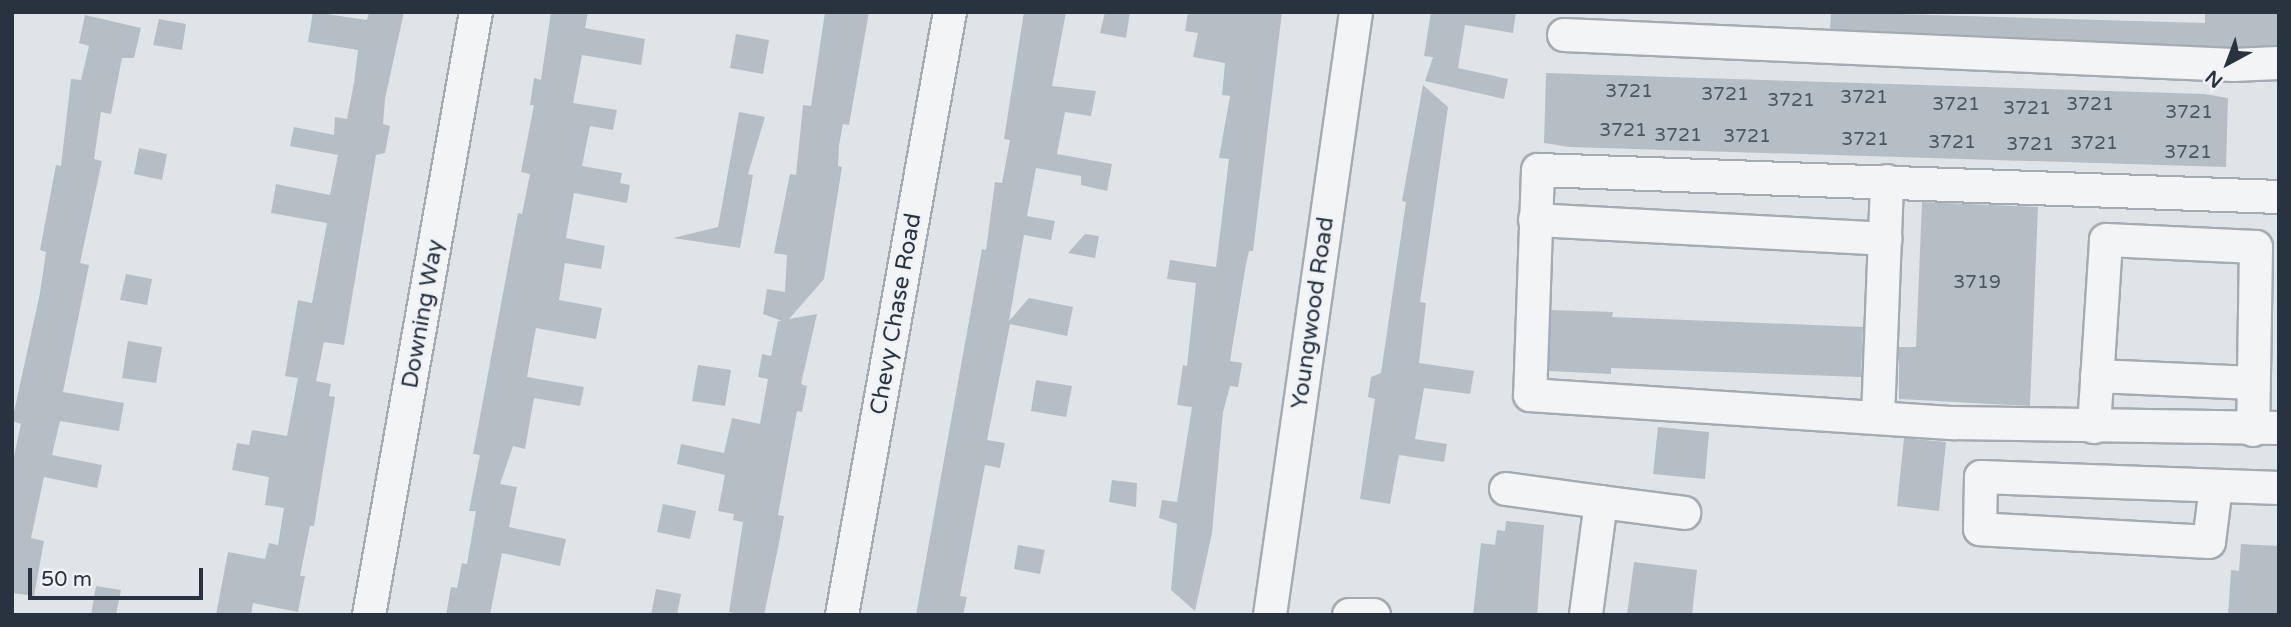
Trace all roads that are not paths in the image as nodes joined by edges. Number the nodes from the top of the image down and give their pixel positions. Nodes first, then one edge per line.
1 (477, 12) edge
2 (950, 12) edge
3 (1356, 12) edge
4 (1564, 36) dead end
5 (2279, 63) edge
6 (1887, 181) junction
7 (2107, 189) junction
8 (2270, 197) edge
9 (1535, 220) junction
10 (1885, 239) junction
11 (2106, 240) junction
12 (2256, 247) junction
13 (2097, 376) junction
14 (2253, 383) junction
15 (1878, 418) junction
16 (2094, 427) junction
17 (2266, 429) edge
18 (2216, 486) junction
19 (2279, 488) edge
20 (1506, 489) dead end
21 (1601, 502) junction
22 (1684, 513) dead end
23 (369, 615) edge
24 (842, 615) edge
25 (1270, 615) edge
26 (1349, 615) edge
27 (1374, 615) edge
28 (1586, 615) edge

1 - 23 street, Downing Way
2 - 24 street, Chevy Chase Road
3 - 25 street, Youngwood Road
4 - 5 street
6 - 7 street
6 - 9 street
6 - 10 street
7 - 8 street
7 - 11 street
8 - 12 street
9 - 10 street
9 - 15 street
10 - 15 street
11 - 12 street
11 - 13 street
12 - 14 street
13 - 14 street
13 - 16 street
14 - 17 street
15 - 16 street
16 - 17 street
18 - 18 street
18 - 19 street
20 - 21 street
21 - 22 street
21 - 28 street
26 - 27 street

